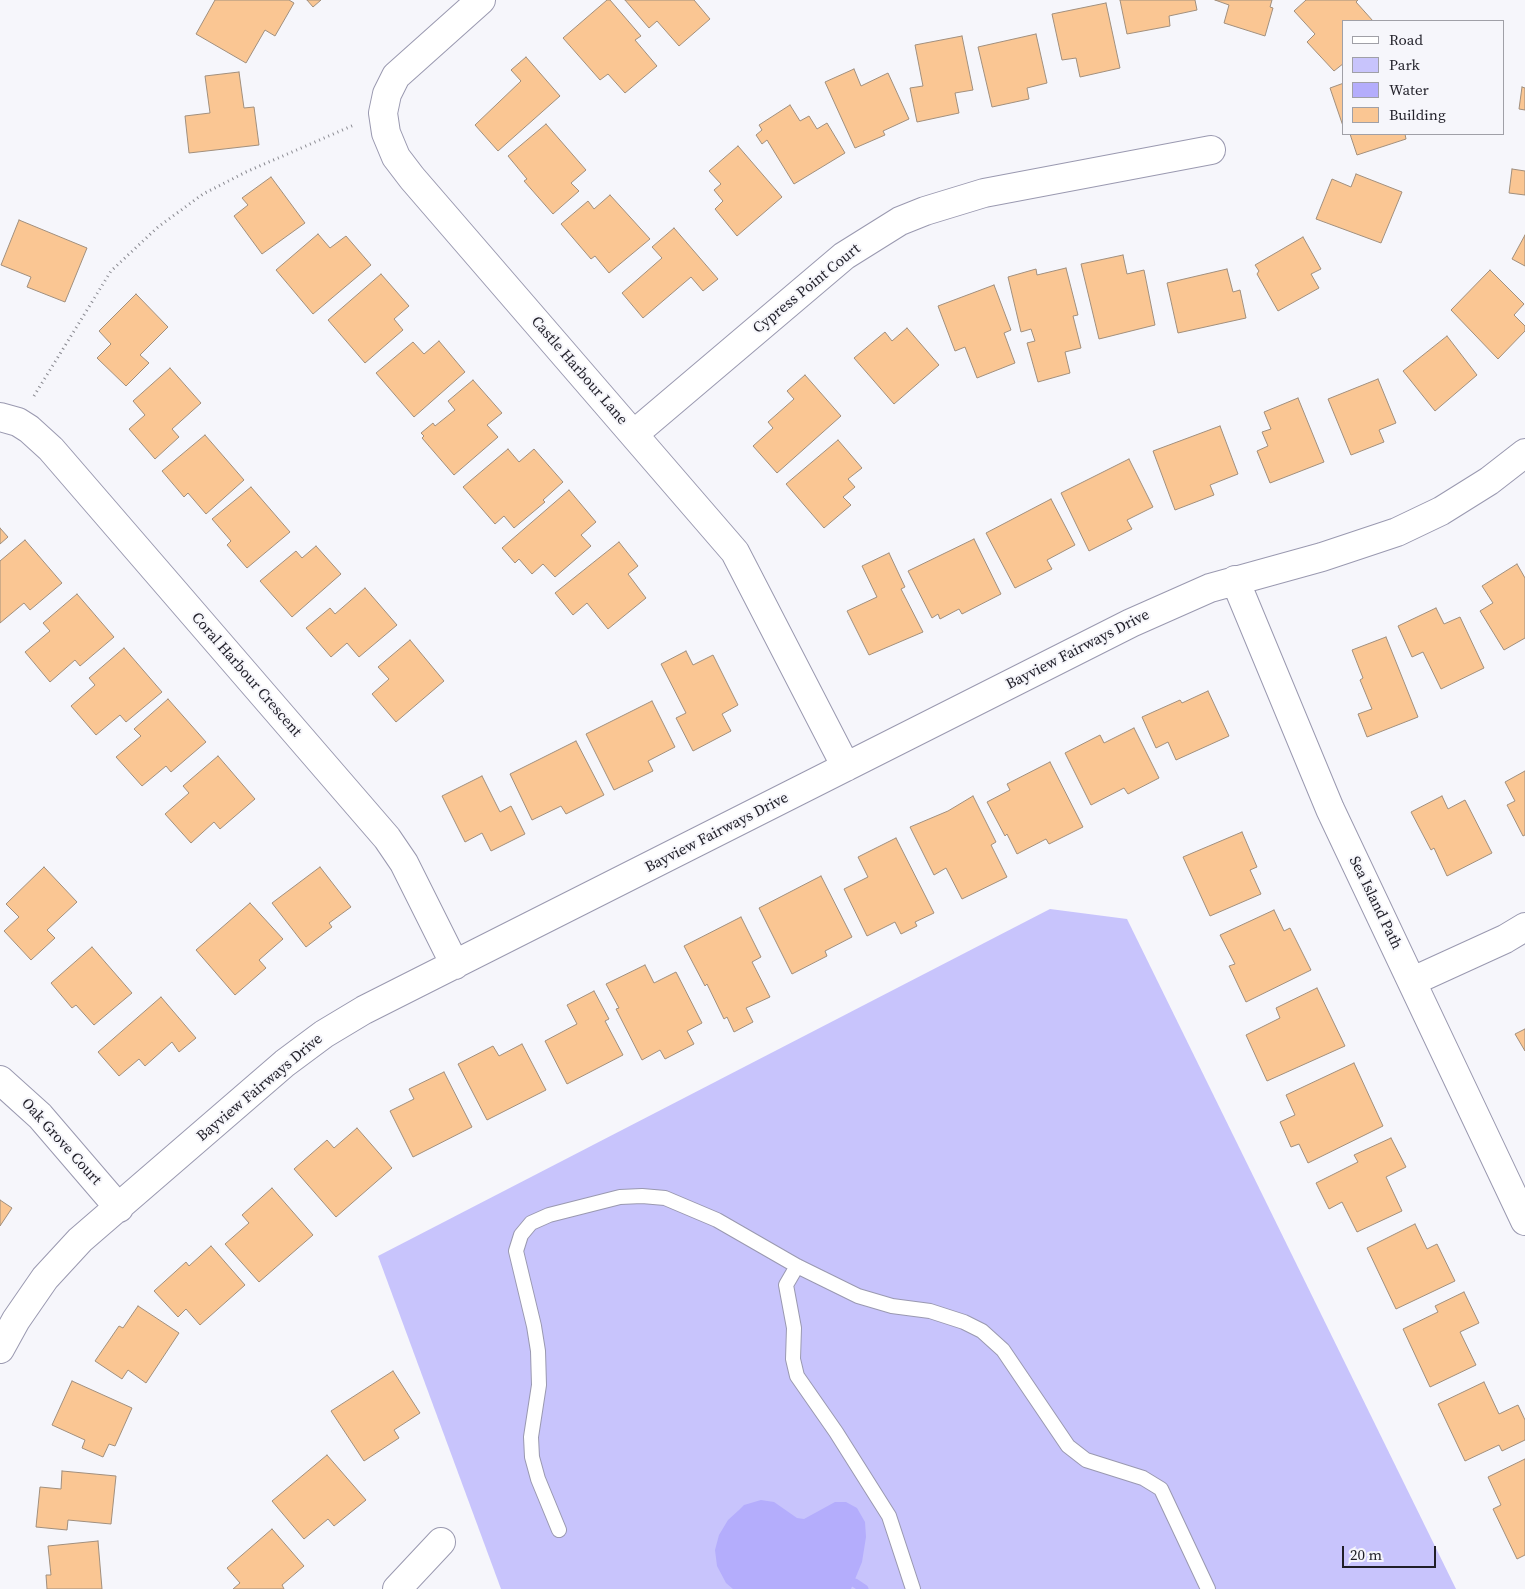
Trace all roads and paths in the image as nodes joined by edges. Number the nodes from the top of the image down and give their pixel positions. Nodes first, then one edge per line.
1 (481, 0) edge
2 (382, 113) junction
3 (1211, 150) dead end
4 (9, 420) edge
5 (634, 434) junction
6 (1525, 453) edge
7 (1235, 580) junction
8 (846, 768) junction
9 (1525, 927) edge
10 (455, 965) junction
11 (1413, 981) junction
12 (0, 1080) edge
13 (118, 1208) junction
14 (1525, 1221) edge
15 (797, 1266) junction
16 (0, 1350) edge
17 (559, 1530) dead end
18 (441, 1542) dead end
19 (397, 1589) edge
20 (913, 1589) edge
21 (1208, 1589) edge

1 - 2 street, Castle Harbour Lane
2 - 4 path
2 - 5 street, Castle Harbour Lane
3 - 5 street, Cypress Point Court
4 - 10 street, Coral Harbour Crescent
5 - 8 street, Castle Harbour Lane
6 - 7 street, Bayview Fairways Drive
7 - 8 street, Bayview Fairways Drive
7 - 11 street, Sea Island Path
8 - 10 street, Bayview Fairways Drive
9 - 11 street
10 - 13 street, Bayview Fairways Drive
11 - 14 street, Sea Island Path
12 - 13 street, Oak Grove Court
13 - 16 street, Bayview Fairways Drive
15 - 17 lane
15 - 20 lane
15 - 21 lane
18 - 19 street

